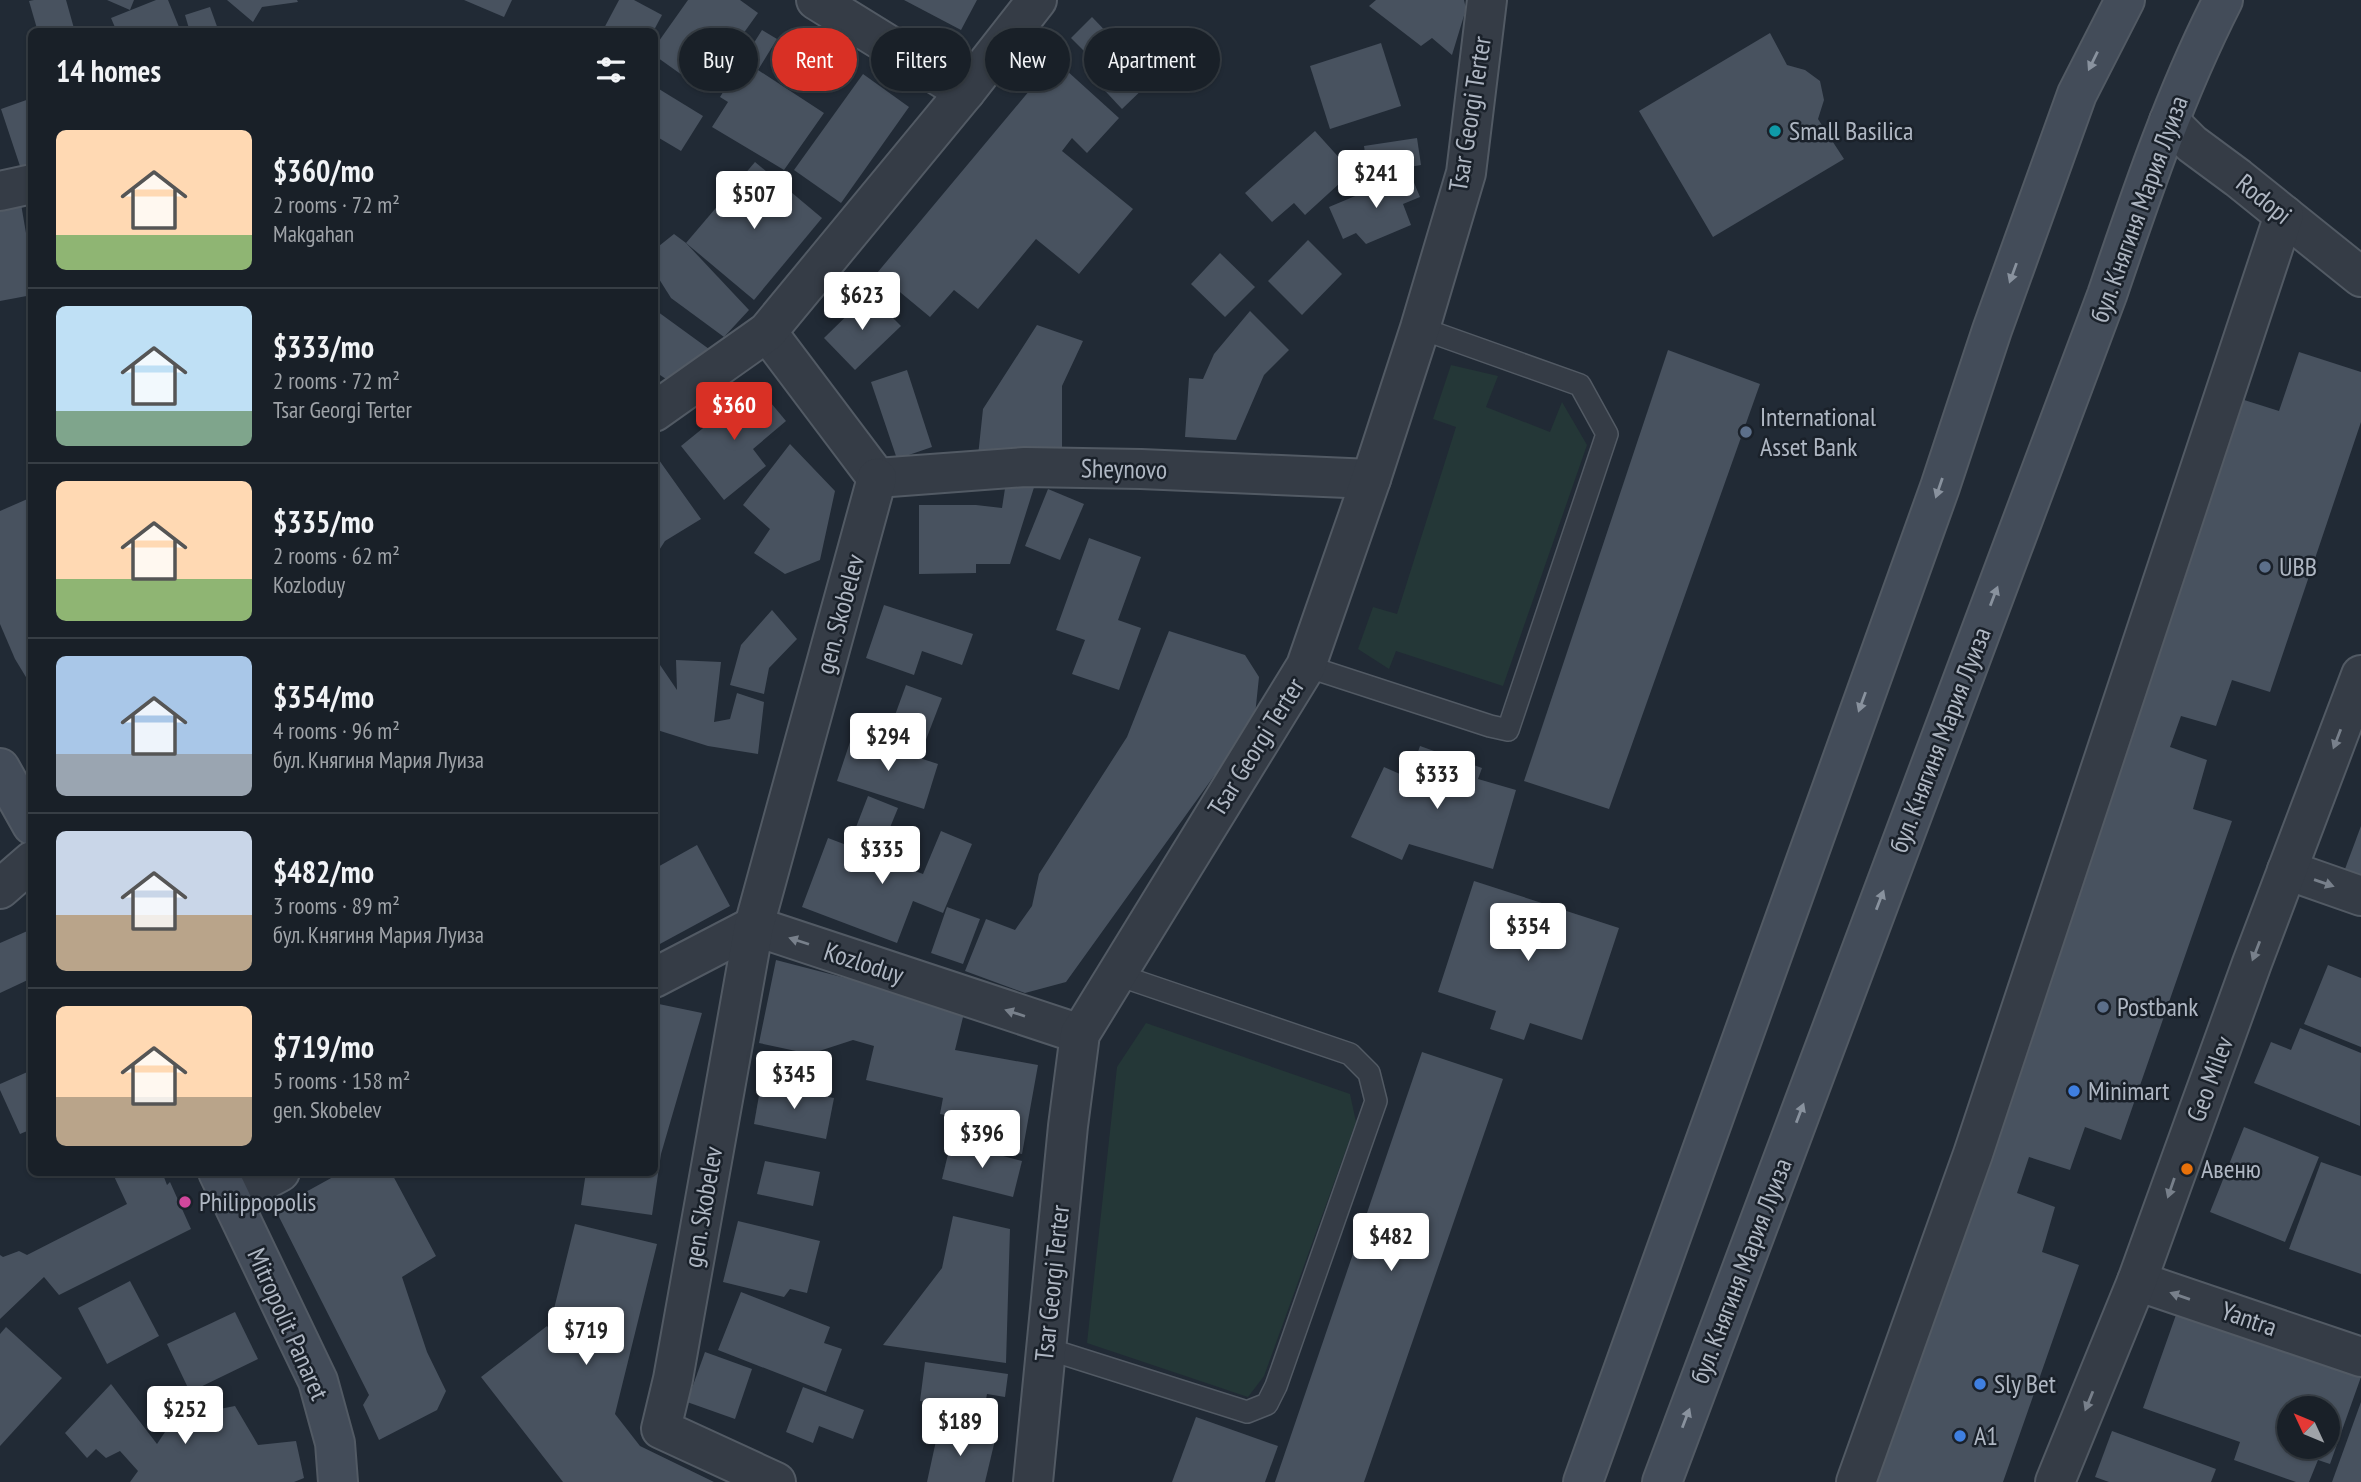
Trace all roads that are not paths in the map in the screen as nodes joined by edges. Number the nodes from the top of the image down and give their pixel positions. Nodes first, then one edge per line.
1 (816, 0) edge
2 (1037, 0) edge
3 (1487, 0) edge
4 (2125, 0) edge
5 (2223, 0) edge
6 (965, 92) junction
7 (2169, 121) junction
8 (28, 185) edge
9 (0, 191) edge
10 (2284, 215) junction
11 (2361, 277) edge
12 (1420, 328) junction
13 (767, 332) junction
14 (658, 409) edge
15 (877, 478) junction
16 (1371, 479) junction
17 (1306, 666) junction
18 (2361, 675) edge
19 (0, 768) edge
20 (28, 818) edge
21 (28, 864) edge
22 (2287, 870) junction
23 (0, 889) edge
24 (2361, 896) edge
25 (754, 926) junction
26 (1118, 975) junction
27 (658, 976) edge
28 (1080, 1034) junction
29 (263, 1176) edge
30 (225, 1185) edge
31 (2137, 1281) junction
32 (1045, 1348) junction
33 (2361, 1357) edge
34 (338, 1482) edge
35 (776, 1482) edge
36 (1033, 1482) edge
37 (1583, 1482) edge
38 (1662, 1482) edge
39 (1856, 1482) edge
40 (2055, 1482) edge

1 - 6 street
2 - 6 street
3 - 12 street, Tsar Georgi Terter
4 -> 37 main road
5 - 7 main road, бул. Княгиня Мария Луиза
6 - 13 street
7 - 10 street, Rodopi
38 -> 7 main road, бул. Княгиня Мария Луиза
8 - 9 street
10 - 11 street, Rodopi
10 - 39 street
12 - 16 street, Tsar Georgi Terter
12 - 17 lane
13 - 14 street
13 - 15 street
15 - 16 street, Sheynovo
15 - 25 street, gen. Skobelev
16 - 17 street, Tsar Georgi Terter
17 - 26 street, Tsar Georgi Terter
18 -> 22 street, Geo Milev
19 - 20 main road
21 - 23 street
22 -> 24 street
22 -> 31 street, Geo Milev
25 - 27 street
28 -> 25 street, Kozloduy
25 - 35 street, gen. Skobelev
26 - 28 street, Tsar Georgi Terter
26 - 32 lane
28 - 32 street, Tsar Georgi Terter
29 - 30 street
30 - 34 main road, Mitropolit Panaret
33 -> 31 street, Yantra
31 -> 40 street, Geo Milev
32 - 36 street, Tsar Georgi Terter

